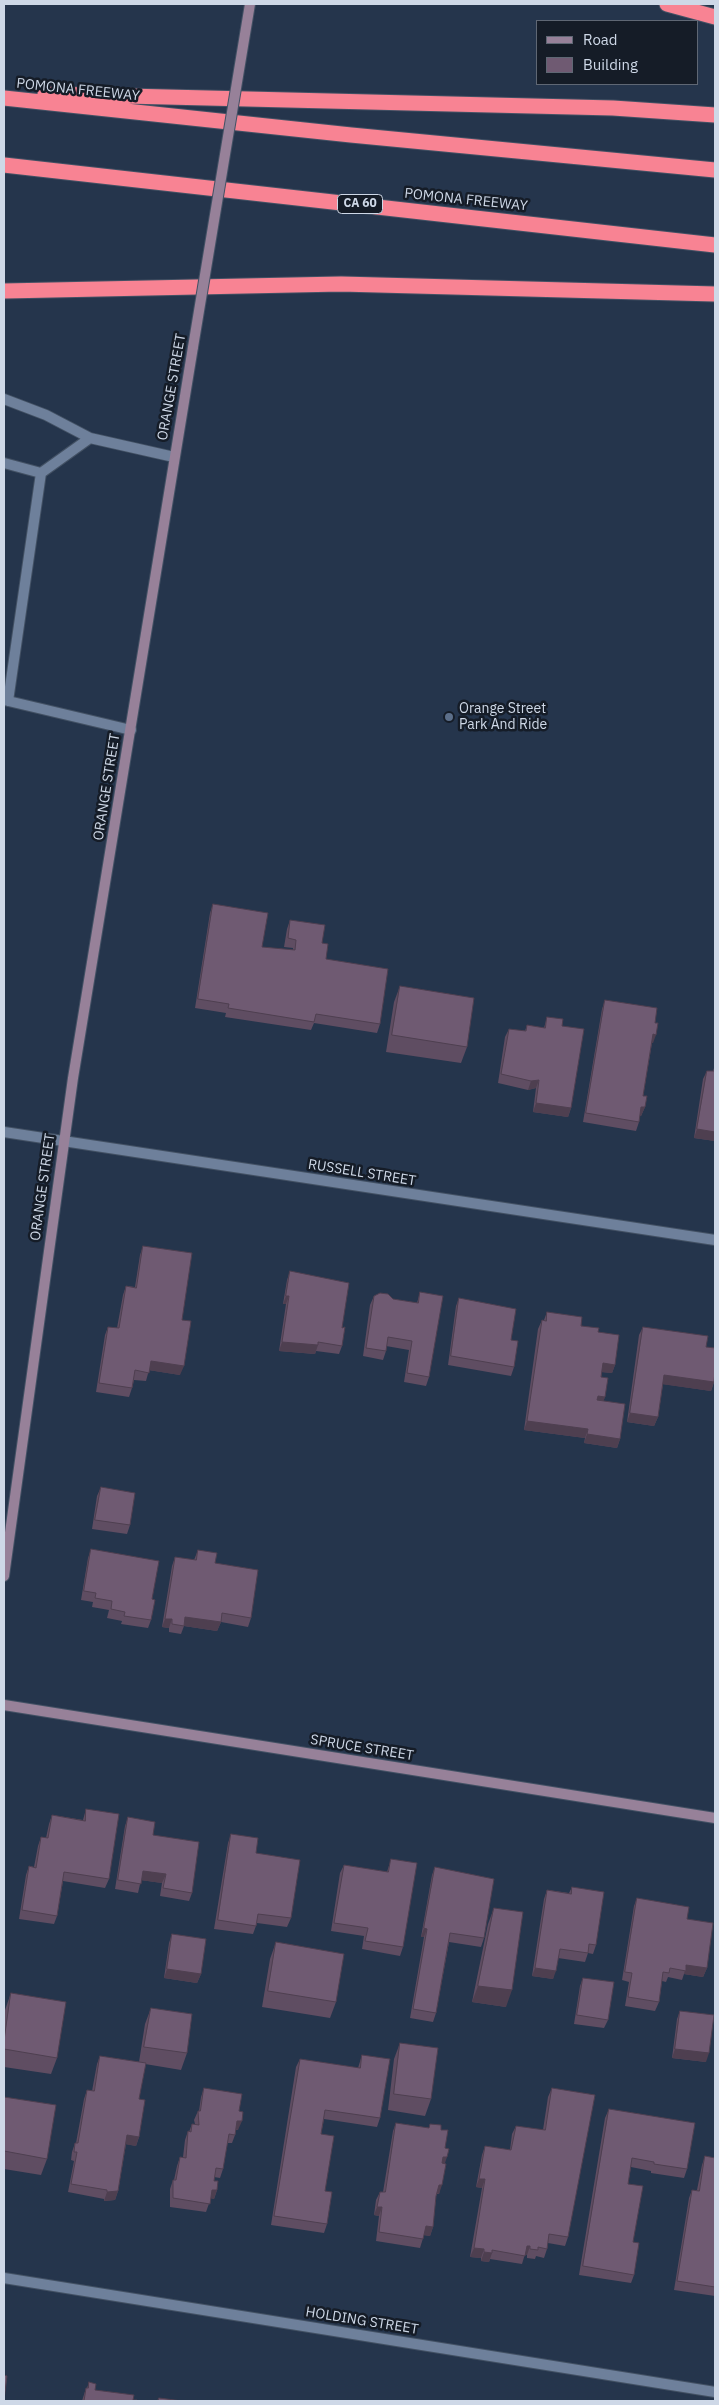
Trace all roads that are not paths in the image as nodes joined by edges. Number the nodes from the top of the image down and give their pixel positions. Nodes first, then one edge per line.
1 (250, 4) edge
2 (667, 4) edge
3 (715, 17) edge
4 (4, 93) edge
5 (4, 98) edge
6 (715, 114) edge
7 (4, 165) edge
8 (715, 170) edge
9 (715, 245) edge
10 (4, 291) edge
11 (715, 294) edge
12 (4, 399) edge
13 (90, 438) junction
14 (174, 457) junction
15 (4, 463) edge
16 (41, 473) junction
17 (6, 701) edge
18 (131, 730) junction
19 (4, 1132) edge
20 (64, 1142) junction
21 (715, 1240) edge
22 (4, 1576) edge
23 (4, 1705) edge
24 (715, 1818) edge
25 (4, 2278) edge
26 (715, 2392) edge

1 - 14 street, ORANGE STREET, bridge
2 - 3 highway
4 - 6 highway
5 - 8 highway, POMONA FREEWAY
7 - 9 highway, POMONA FREEWAY / CA 60
10 - 11 highway
12 - 13 street
13 - 14 street
13 - 16 street
14 - 18 street, ORANGE STREET
15 - 16 street
16 - 17 street
17 - 18 street
18 - 20 street, ORANGE STREET
19 - 20 street, RUSSELL STREET
20 - 21 street, RUSSELL STREET
20 - 22 street, ORANGE STREET
23 - 24 street, SPRUCE STREET
25 - 26 street, HOLDING STREET

